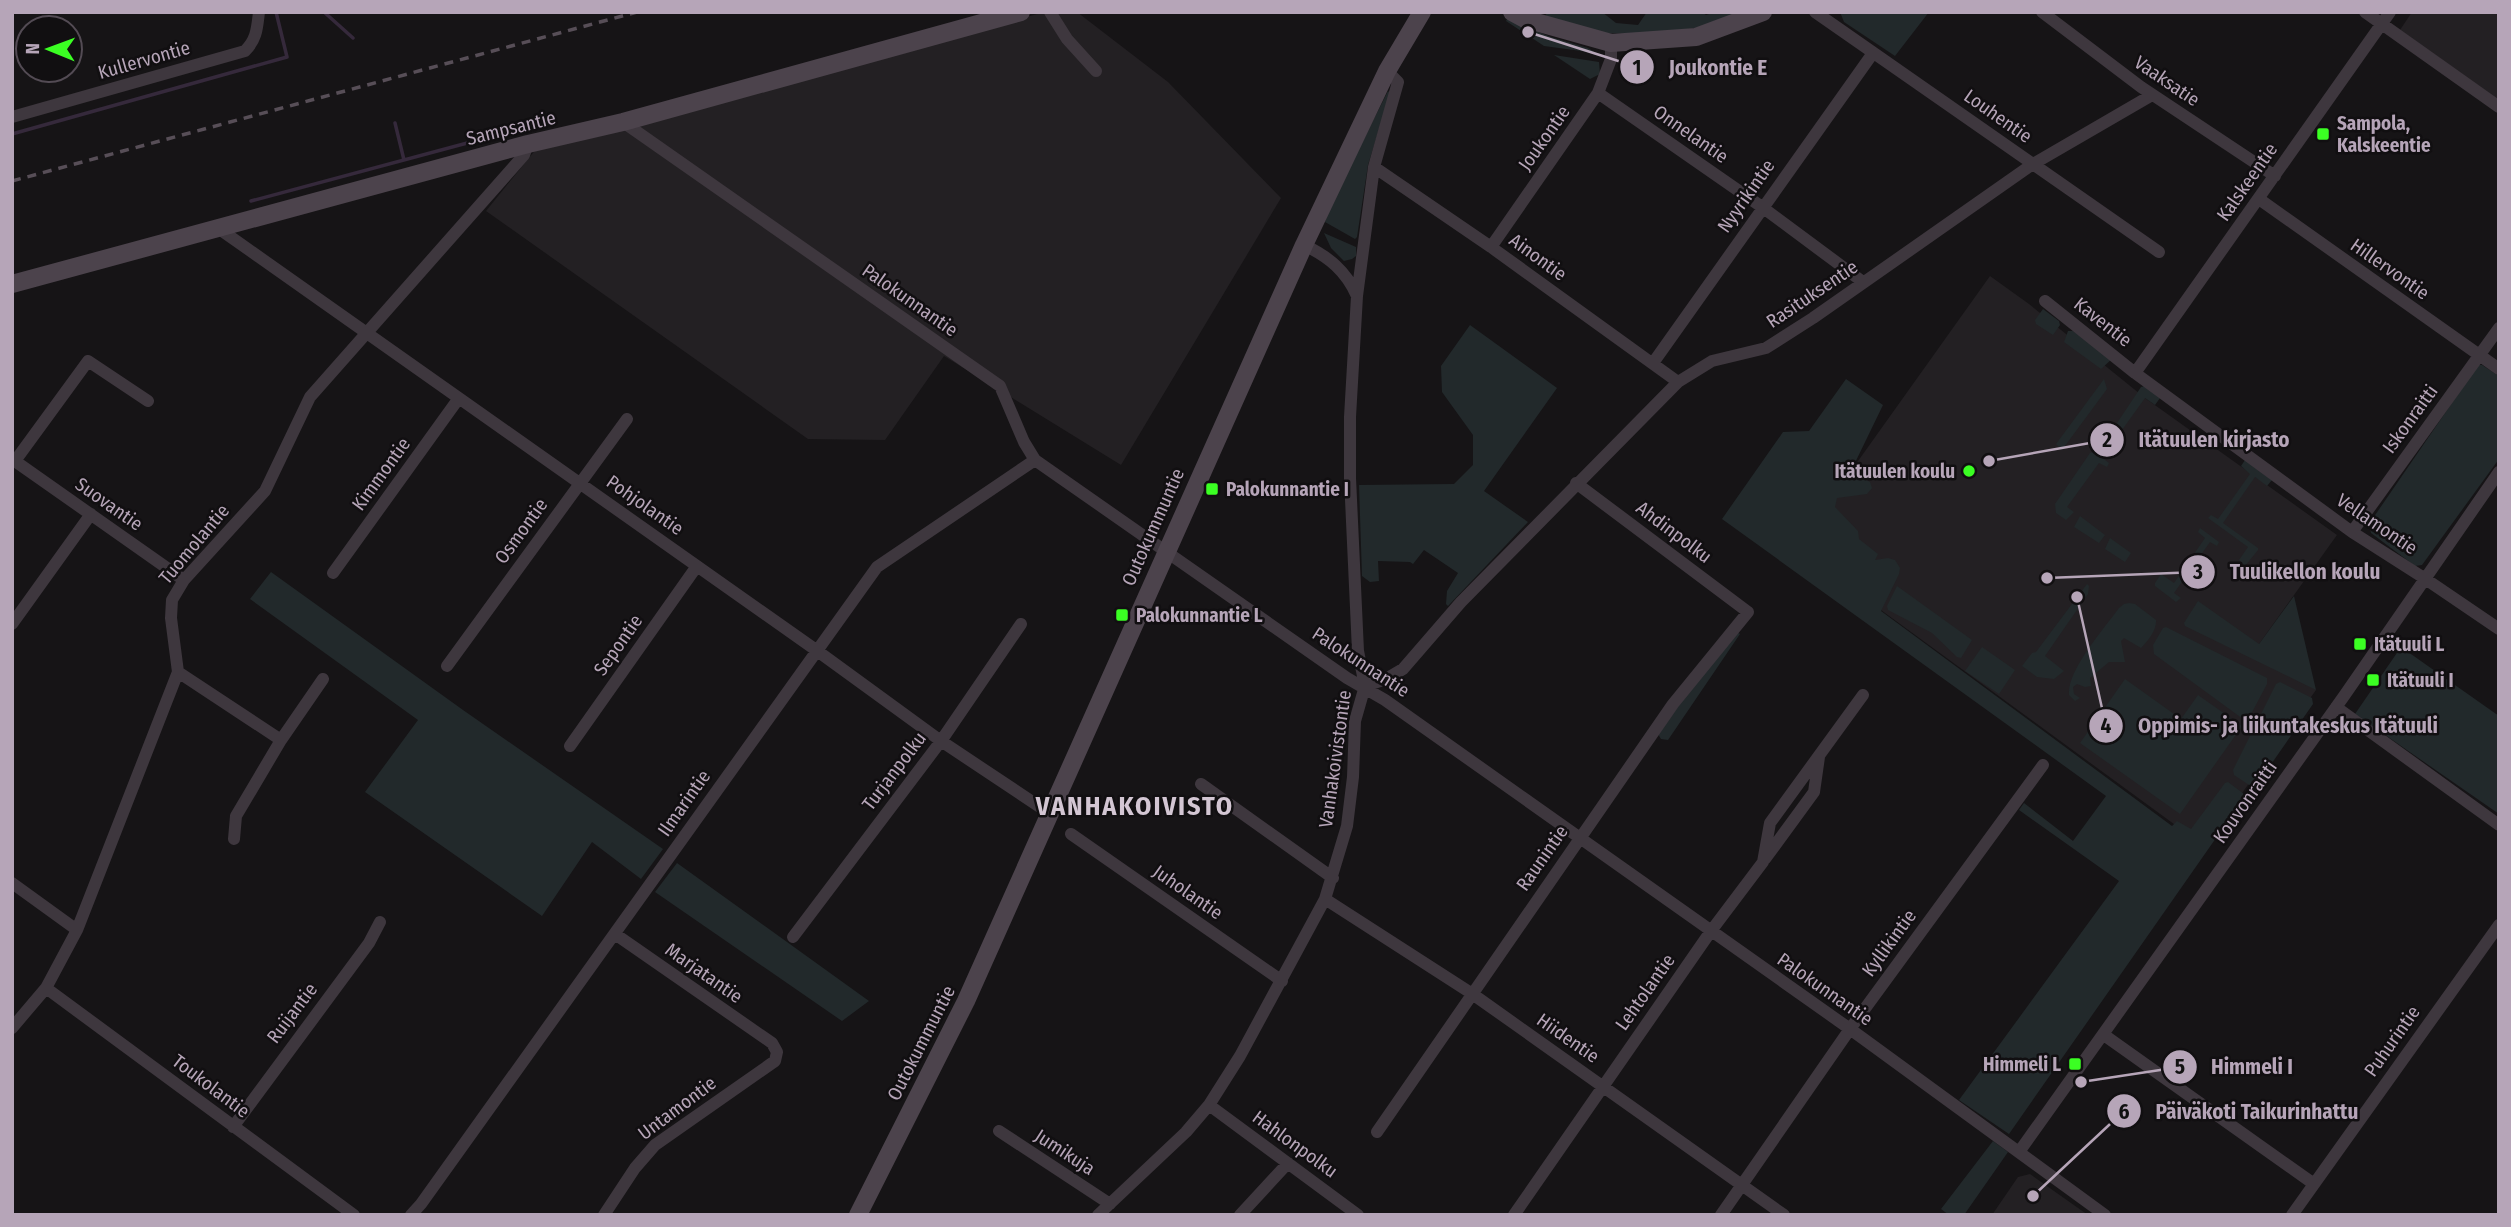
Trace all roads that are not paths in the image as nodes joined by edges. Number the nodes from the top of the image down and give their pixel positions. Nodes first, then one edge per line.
1 (260, 12) edge
2 (1021, 12) edge
3 (1050, 12) edge
4 (1422, 12) edge
5 (1512, 12) edge
6 (1763, 12) edge
7 (1815, 12) edge
8 (2042, 12) edge
9 (2365, 12) edge
10 (2390, 12) edge
11 (2382, 24) junction
12 (1611, 43) junction
13 (1873, 53) junction
14 (1096, 71) dead end
15 (1387, 71) junction
16 (1598, 93) junction
17 (2152, 95) junction
18 (2499, 107) edge
19 (12, 117) edge
20 (623, 122) junction
21 (528, 144) junction
22 (2033, 164) junction
23 (1374, 167) junction
24 (2275, 176) junction
25 (2259, 199) junction
26 (1762, 207) junction
27 (218, 228) junction
28 (1304, 245) junction
29 (1492, 247) junction
30 (2159, 253) dead end
31 (1863, 282) junction
32 (12, 284) edge
33 (1357, 296) junction
34 (2046, 301) dead end
35 (2499, 328) edge
36 (369, 334) junction
37 (2479, 355) junction
38 (1653, 363) junction
39 (2499, 369) edge
40 (2136, 373) junction
41 (1678, 382) junction
42 (460, 398) junction
43 (148, 401) dead end
44 (627, 419) dead end
45 (14, 460) edge
46 (1035, 460) junction
47 (2499, 472) edge
48 (579, 482) junction
49 (1576, 482) junction
50 (91, 514) junction
51 (2352, 533) junction
52 (1165, 552) junction
53 (697, 566) junction
54 (333, 573) dead end
55 (2424, 578) junction
56 (184, 580) junction
57 (1748, 612) joint
58 (12, 624) edge
59 (1021, 624) dead end
60 (2499, 629) edge
61 (816, 650) junction
62 (447, 666) dead end
63 (178, 672) junction
64 (323, 679) dead end
65 (1365, 686) junction
66 (1863, 695) dead end
67 (2336, 706) junction
68 (281, 740) junction
69 (941, 741) junction
70 (570, 746) dead end
71 (2043, 765) dead end
72 (1201, 784) dead end
73 (1049, 813) junction
74 (2499, 824) edge
75 (1071, 834) dead end
76 (1579, 838) junction
77 (234, 839) dead end
78 (1333, 878) junction
79 (12, 883) edge
80 (1325, 899) junction
81 (380, 922) dead end
82 (2499, 925) edge
83 (78, 930) junction
84 (1711, 931) junction
85 (615, 934) junction
86 (793, 937) dead end
87 (1282, 981) junction
88 (46, 988) junction
89 (1471, 993) junction
90 (12, 1028) edge
91 (1850, 1029) junction
92 (2104, 1035) junction
93 (772, 1043) joint
94 (1602, 1086) junction
95 (1209, 1105) junction
96 (233, 1127) junction
97 (999, 1131) dead end
98 (1377, 1132) dead end
99 (2019, 1152) junction
100 (1288, 1163) junction
101 (1742, 1184) junction
102 (2314, 1184) junction
103 (1110, 1204) junction
104 (354, 1215) edge
105 (411, 1215) edge
106 (604, 1215) edge
107 (858, 1215) edge
108 (1098, 1215) edge
109 (1240, 1215) edge
110 (1358, 1215) edge
111 (1514, 1215) edge
112 (1721, 1215) edge
113 (1784, 1215) edge
114 (2105, 1215) edge
115 (2292, 1215) edge

1 - 19 street, Kullervontie
2 - 20 main road, Sampsantie
3 - 14 street
4 - 15 main road, Outokummuntie
5 - 12 main road
6 - 12 main road
7 - 13 street, Louhentie
8 - 17 street, Vaaksatie
9 - 11 street
10 - 11 street, Kalskeentie
11 - 18 street
11 - 24 street, Kalskeentie
12 - 16 street, Joukontie
13 - 22 street, Louhentie
13 - 26 street, Nyyrikintie
15 - 23 street, Vanhakoivistontie
15 - 28 main road, Outokummuntie
16 - 26 street, Onnelantie
16 - 29 street, Joukontie
17 - 22 street, Rasituksentie
17 - 24 street, Vaaksatie
20 - 21 main road, Sampsantie
20 - 46 street, Palokunnantie
21 - 27 main road, Sampsantie
21 - 36 street, Tuomolantie
22 - 30 street, Louhentie
22 - 31 street, Rasituksentie
23 - 29 street, Ainontie
23 - 33 street, Vanhakoivistontie
24 - 25 street, Kalskeentie
25 - 37 street, Hillervontie
25 - 40 street, Kalskeentie
26 - 31 street, Onnelantie
26 - 38 street, Nyyrikintie
27 - 32 main road, Sampsantie
27 - 36 street, Pohjolantie
28 - 33 street
28 - 52 main road, Outokummuntie
29 - 38 street, Ainontie
31 - 41 street, Rasituksentie
33 - 65 street, Vanhakoivistontie
34 - 40 street, Kaventie
35 - 37 street, Iskonraitti
36 - 42 street, Pohjolantie
36 - 56 street, Tuomolantie
37 - 39 street, Hillervontie
37 - 51 street, Iskonraitti
38 - 41 street, Ainontie
40 - 51 street, Vellamontie
41 - 49 street, Rasituksentie
42 - 48 street, Pohjolantie
42 - 54 street, Kimmontie
43 - 45 street
44 - 48 street, Osmontie
45 - 50 street, Suovantie
46 - 52 street, Palokunnantie
46 - 61 street, Ilmarintie
47 - 55 street, Kouvonraitti
48 - 53 street, Pohjolantie
48 - 62 street, Osmontie
49 - 57 street, Ahdinpolku
49 - 65 street, Rasituksentie
50 - 56 street, Suovantie
50 - 58 street
51 - 55 street, Vellamontie
52 - 65 street, Palokunnantie
52 - 73 main road, Outokummuntie
53 - 61 street, Pohjolantie
53 - 70 street, Sepontie
55 - 60 street, Vellamontie
55 - 67 street, Kouvonraitti
56 - 63 street, Tuomolantie
57 - 76 street, Raunintie
59 - 69 street, Turjanpolku
61 - 69 street, Pohjolantie
61 - 85 street, Ilmarintie
63 - 68 street
63 - 83 street, Tuomolantie
64 - 68 street
65 - 76 street, Palokunnantie
65 - 78 street, Vanhakoivistontie
66 - 84 street, Lehtolantie
67 - 74 street
67 - 92 street, Kouvonraitti
68 - 77 street
69 - 73 street, Pohjolantie
69 - 86 street, Turjanpolku
71 - 91 street, Kyllikintie
72 - 78 street
73 - 107 main road, Outokummuntie
75 - 87 street, Juholantie
76 - 84 street, Palokunnantie
76 - 89 street, Raunintie
78 - 80 street, Vanhakoivistontie
79 - 83 street
80 - 87 street, Vanhakoivistontie
80 - 89 street, Hiidentie
81 - 96 street, Ruijantie
82 - 102 street, Puhurintie
83 - 88 street, Tuomolantie
84 - 91 street, Palokunnantie
84 - 94 street, Lehtolantie
85 - 93 street, Marjatantie
85 - 105 street, Ilmarintie
87 - 95 street, Vanhakoivistontie
88 - 90 street, Tuomolantie
88 - 96 street, Toukolantie
89 - 94 street, Hiidentie
89 - 98 street, Raunintie
91 - 99 street, Palokunnantie
91 - 101 street, Kyllikintie
92 - 99 street, Kouvonraitti
92 - 102 street
93 - 106 street, Untamontie
94 - 101 street, Hiidentie
94 - 111 street, Lehtolantie
95 - 100 street, Hahlonpolku
95 - 103 street, Vanhakoivistontie
96 - 104 street, Toukolantie
97 - 103 street, Jumikuja
99 - 114 street, Palokunnantie
100 - 109 street
100 - 110 street, Hahlonpolku
101 - 112 street, Kyllikintie
101 - 113 street, Hiidentie
102 - 115 street, Puhurintie
103 - 108 street, Vanhakoivistontie

